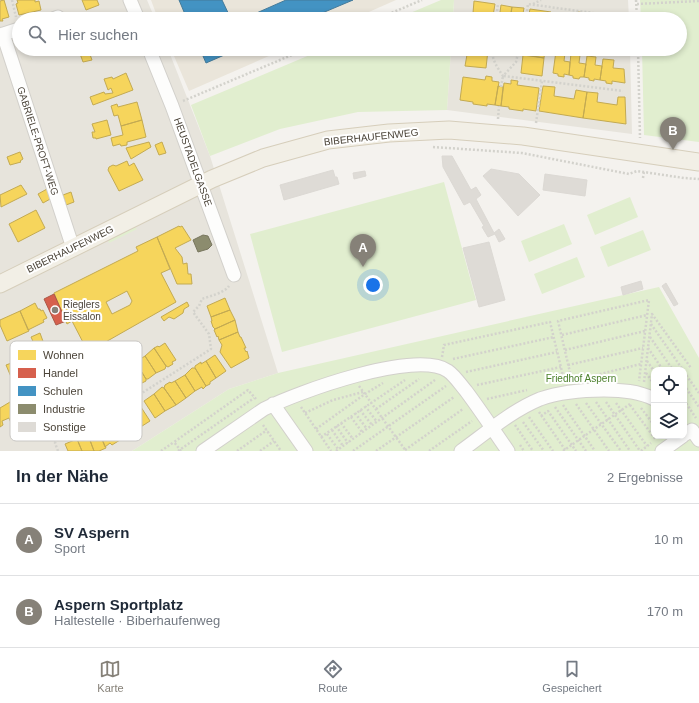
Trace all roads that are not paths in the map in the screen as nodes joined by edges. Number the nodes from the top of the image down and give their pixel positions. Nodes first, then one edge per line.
1 (130, 0) edge
2 (135, 12) edge
3 (12, 31) edge
4 (2, 34) edge
5 (152, 56) edge
6 (699, 162) edge
7 (201, 184) junction
8 (73, 248) junction
9 (234, 275) road end
10 (0, 284) edge
11 (643, 397) edge
12 (264, 409) junction
13 (492, 429) junction
14 (690, 431) edge
15 (659, 446) edge
16 (203, 451) edge
17 (306, 451) edge
18 (461, 451) edge
19 (508, 451) edge

1 - 2 street
3 - 4 street, GABRIELE-PROFT-WEG
4 - 8 street, GABRIELE-PROFT-WEG
5 - 7 street, HEUSTADELGASSE
6 - 7 main road, BIBERHAUFENWEG
7 - 8 main road, BIBERHAUFENWEG
7 - 9 street, HEUSTADELGASSE
8 - 10 main road, BIBERHAUFENWEG
11 - 13 street
12 - 13 street
12 - 16 street
12 - 17 street
13 - 18 street
13 - 19 street
14 - 15 street

